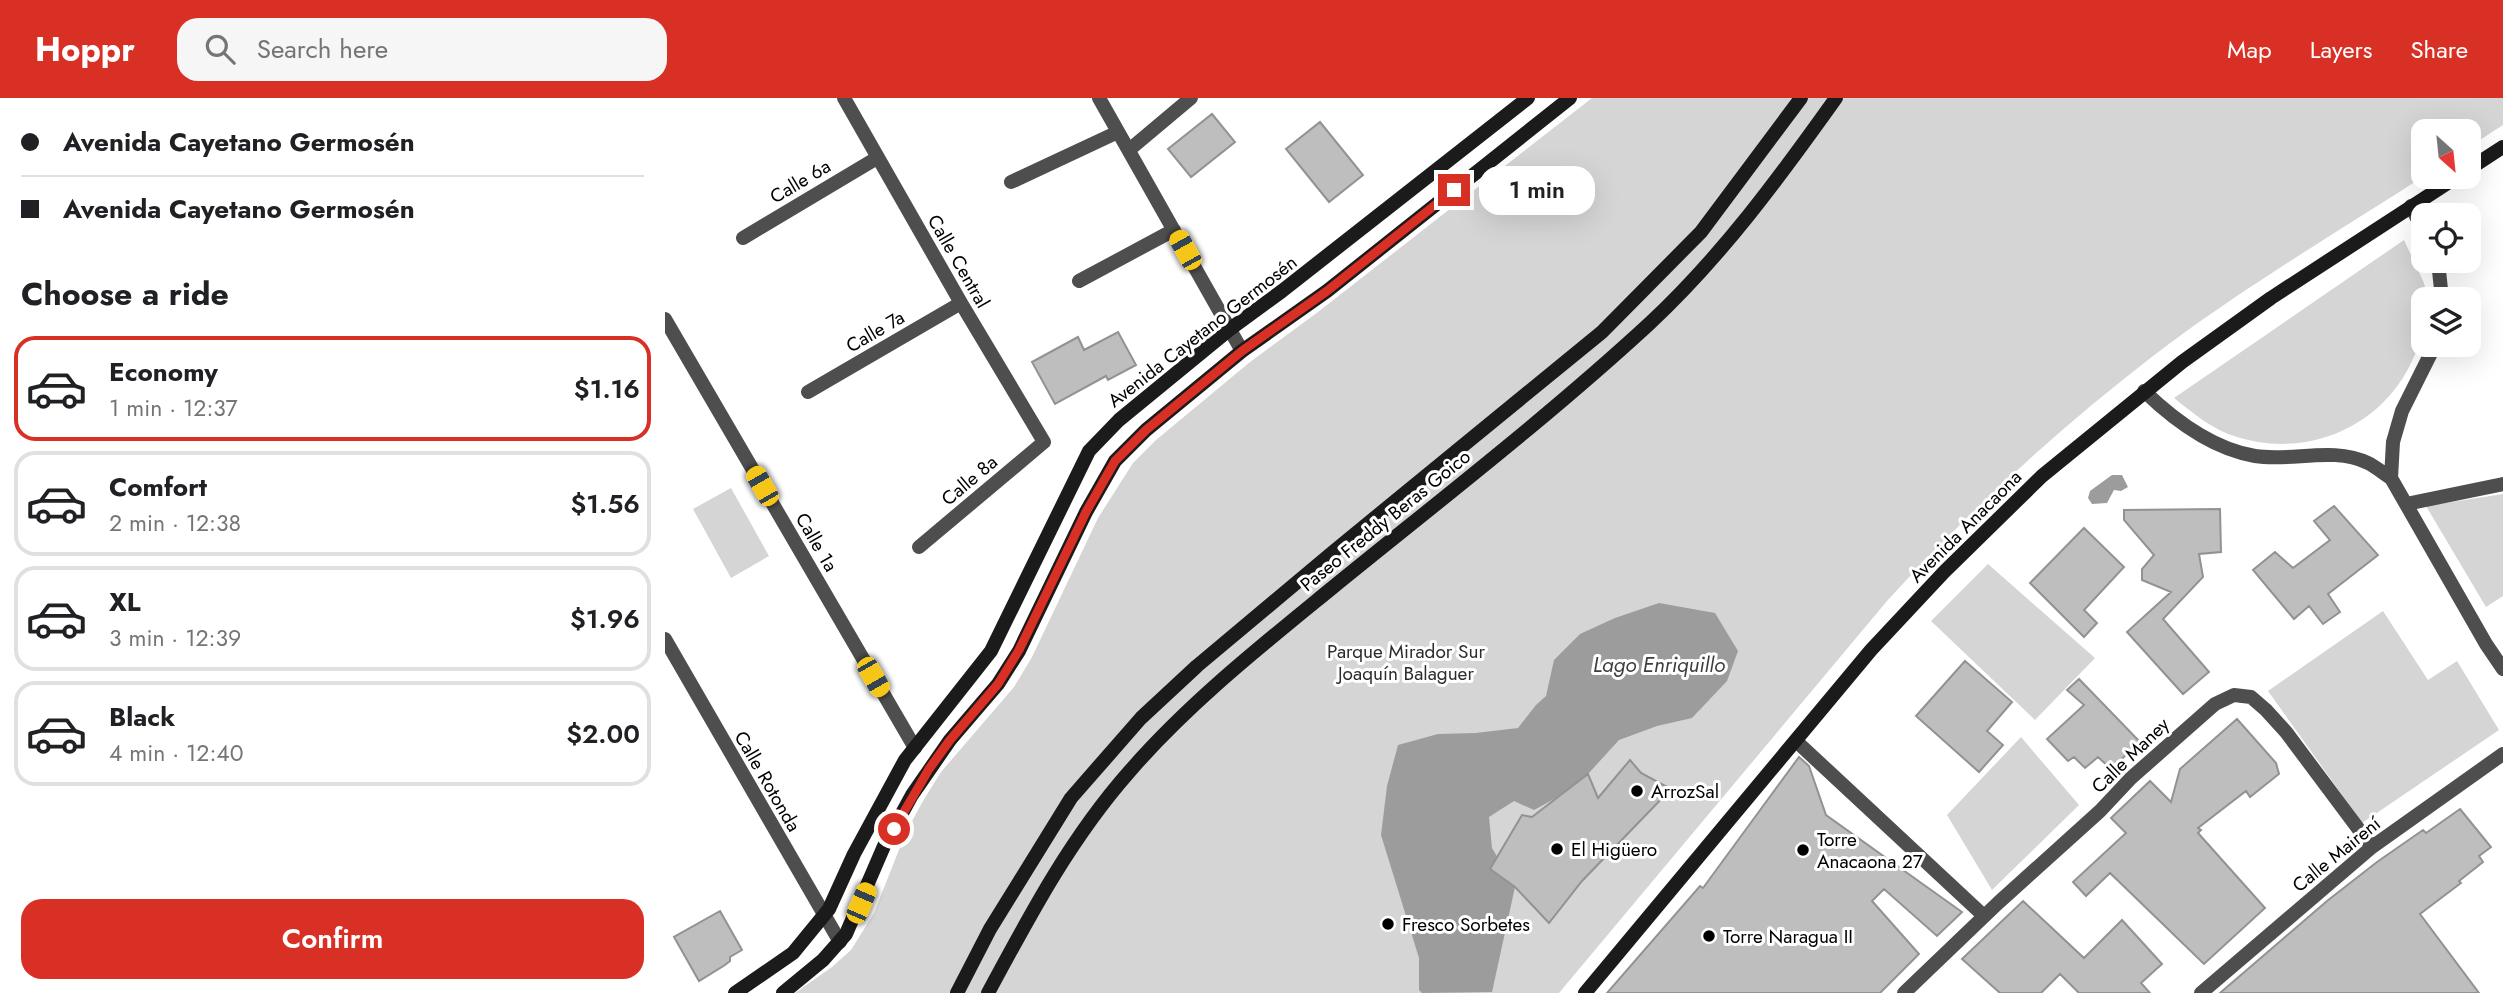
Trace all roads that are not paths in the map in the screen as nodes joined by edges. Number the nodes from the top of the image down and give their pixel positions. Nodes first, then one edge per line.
1 (844, 98) edge
2 (1099, 98) edge
3 (1191, 98) edge
4 (1528, 98) edge
5 (1570, 98) edge
6 (1801, 98) edge
7 (1836, 98) edge
8 (1118, 132) junction
9 (2503, 147) edge
10 (1129, 150) junction
11 (877, 158) junction
12 (2481, 161) edge
13 (1011, 182) dead end
14 (2438, 189) edge
15 (2410, 206) joint
16 (1174, 230) junction
17 (743, 238) dead end
18 (1079, 281) dead end
19 (961, 303) junction
20 (665, 319) edge
21 (1230, 329) junction
22 (1242, 351) junction
23 (2429, 357) edge
24 (2144, 391) junction
25 (808, 392) dead end
26 (1044, 442) joint
27 (2391, 478) junction
28 (2503, 484) edge
29 (2406, 504) junction
30 (919, 547) dead end
31 (665, 639) edge
32 (2503, 670) edge
33 (1796, 741) junction
34 (915, 748) junction
35 (2503, 754) edge
36 (2372, 847) junction
37 (1984, 916) junction
38 (824, 917) junction
39 (840, 942) junction
40 (735, 993) edge
41 (783, 993) edge
42 (957, 993) edge
43 (988, 993) edge
44 (1585, 993) edge
45 (1904, 993) edge
46 (2201, 993) edge

1 - 11 street, Calle Central
2 - 8 street
3 - 10 street
4 - 21 street, Avenida Cayetano Germosén
5 - 22 street, Avenida Cayetano Germosén
6 - 42 street, Paseo Freddy Beras Goico
7 - 43 street, Paseo Freddy Beras Goico
8 - 10 street
8 - 13 street
9 - 12 street
10 - 16 street
11 - 17 street, Calle 6a
11 - 19 street, Calle Central
14 - 15 street, Avenida Anacaona
15 - 24 street, Avenida Anacaona
16 - 18 street
16 - 21 street
19 - 25 street, Calle 7a
19 - 26 street, Calle Central
20 - 34 street, Calle 1a
21 - 22 street
21 - 34 street, Avenida Cayetano Germosén
22 - 39 street, Avenida Cayetano Germosén
23 - 27 street
24 - 27 street
24 - 33 street, Avenida Anacaona
26 - 30 street, Calle 8a
27 - 29 street
28 - 29 street
29 - 32 street
31 - 38 street, Calle Rotonda
33 - 37 street
33 - 44 street, Avenida Anacaona
34 - 38 street, Avenida Cayetano Germosén
35 - 36 street, Calle Mairení
36 - 37 street, Calle Maney
36 - 46 street, Calle Mairení
37 - 45 street, Calle Maney
38 - 39 street, Calle Rotonda
38 - 40 street, Avenida Cayetano Germosén
39 - 41 street, Avenida Cayetano Germosén

